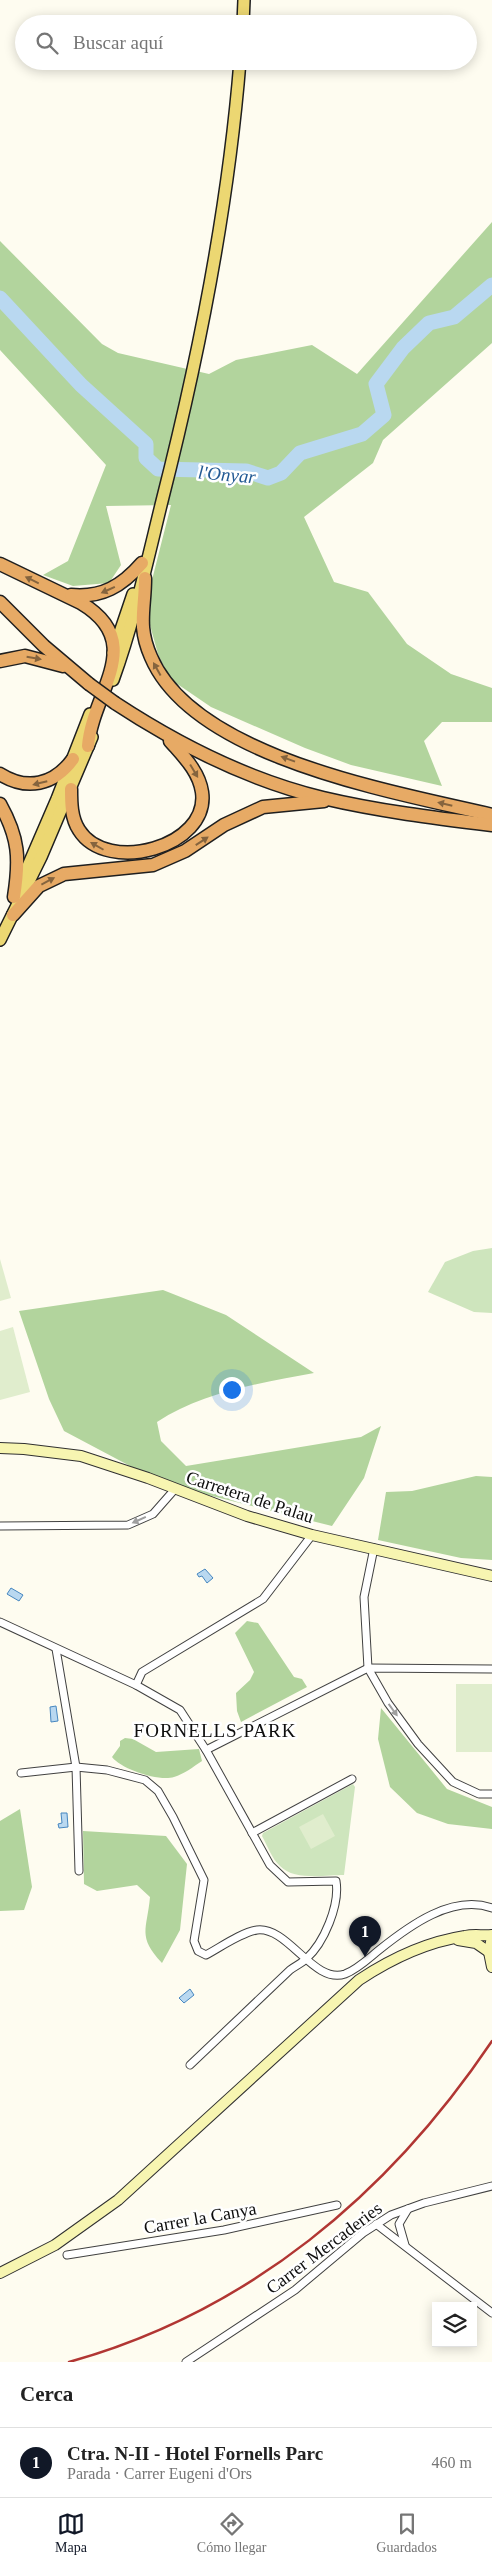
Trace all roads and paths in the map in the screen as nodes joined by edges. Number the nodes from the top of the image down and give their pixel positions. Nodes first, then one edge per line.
1 (244, 0) edge
2 (243, 15) edge
3 (239, 70) edge
4 (155, 532) junction
5 (142, 563) junction
6 (0, 564) edge
7 (145, 578) junction
8 (65, 594) junction
9 (0, 602) edge
10 (114, 650) junction
11 (0, 661) edge
12 (68, 668) junction
13 (163, 734) junction
14 (88, 746) junction
15 (73, 759) junction
16 (0, 774) edge
17 (71, 789) junction
18 (334, 800) junction
19 (0, 804) edge
20 (492, 815) edge
21 (492, 825) edge
22 (14, 896) junction
23 (13, 915) junction
24 (0, 926) edge
25 (0, 940) edge
26 (0, 1448) edge
27 (175, 1489) junction
28 (0, 1526) edge
29 (312, 1535) junction
30 (374, 1548) junction
31 (492, 1576) edge
32 (0, 1622) edge
33 (56, 1649) junction
34 (368, 1668) junction
35 (492, 1669) edge
36 (136, 1685) junction
37 (206, 1750) junction
38 (76, 1767) junction
39 (22, 1773) dead end
40 (352, 1779) dead end
41 (492, 1794) edge
42 (252, 1833) junction
43 (79, 1871) dead end
44 (492, 1908) edge
45 (492, 1936) edge
46 (450, 1938) junction
47 (489, 1952) junction
48 (306, 1959) junction
49 (492, 1967) edge
50 (190, 2065) dead end
51 (492, 2186) edge
52 (337, 2205) dead end
53 (409, 2208) junction
54 (376, 2224) junction
55 (405, 2245) junction
56 (68, 2255) dead end
57 (0, 2273) edge
58 (492, 2312) edge
59 (186, 2362) edge

1 - 2 main road
3 - 4 main road
4 - 5 main road
4 - 7 main road
5 -> 8 highway
5 - 10 main road
8 -> 6 highway
7 - 14 main road
20 -> 7 highway
8 - 10 highway
9 - 12 highway
10 - 14 highway
10 - 15 main road
11 -> 12 highway
12 - 13 highway, bridge
13 -> 17 highway
13 - 18 highway
14 - 17 main road
15 -> 16 highway
15 - 22 main road
17 - 23 main road
18 - 21 highway
23 -> 18 highway
19 - 22 highway
22 - 24 main road
23 - 25 main road
26 - 27 main road, Carretera de Palau
27 -> 28 street
27 - 29 main road, Carretera de Palau
29 - 30 main road, Carretera de Palau
29 - 36 street
30 - 31 main road, Carretera de Palau
30 - 34 street
32 - 33 street
33 - 36 street
33 - 38 street
34 - 35 street
34 - 37 street
34 -> 41 street
36 - 37 street
37 - 42 street
38 - 39 street
38 - 43 street
38 - 48 street
40 - 42 street
42 - 48 street
44 - 48 street
45 - 46 main road
45 - 47 main road
46 - 47 main road
46 - 57 main road
47 - 49 main road
48 - 50 street
51 - 53 street, Carrer Mercaderies
52 - 56 street, Carrer la Canya
53 - 54 street, Carrer Mercaderies
53 - 55 street
54 - 55 street
54 - 59 street, Carrer Mercaderies
55 - 58 street

